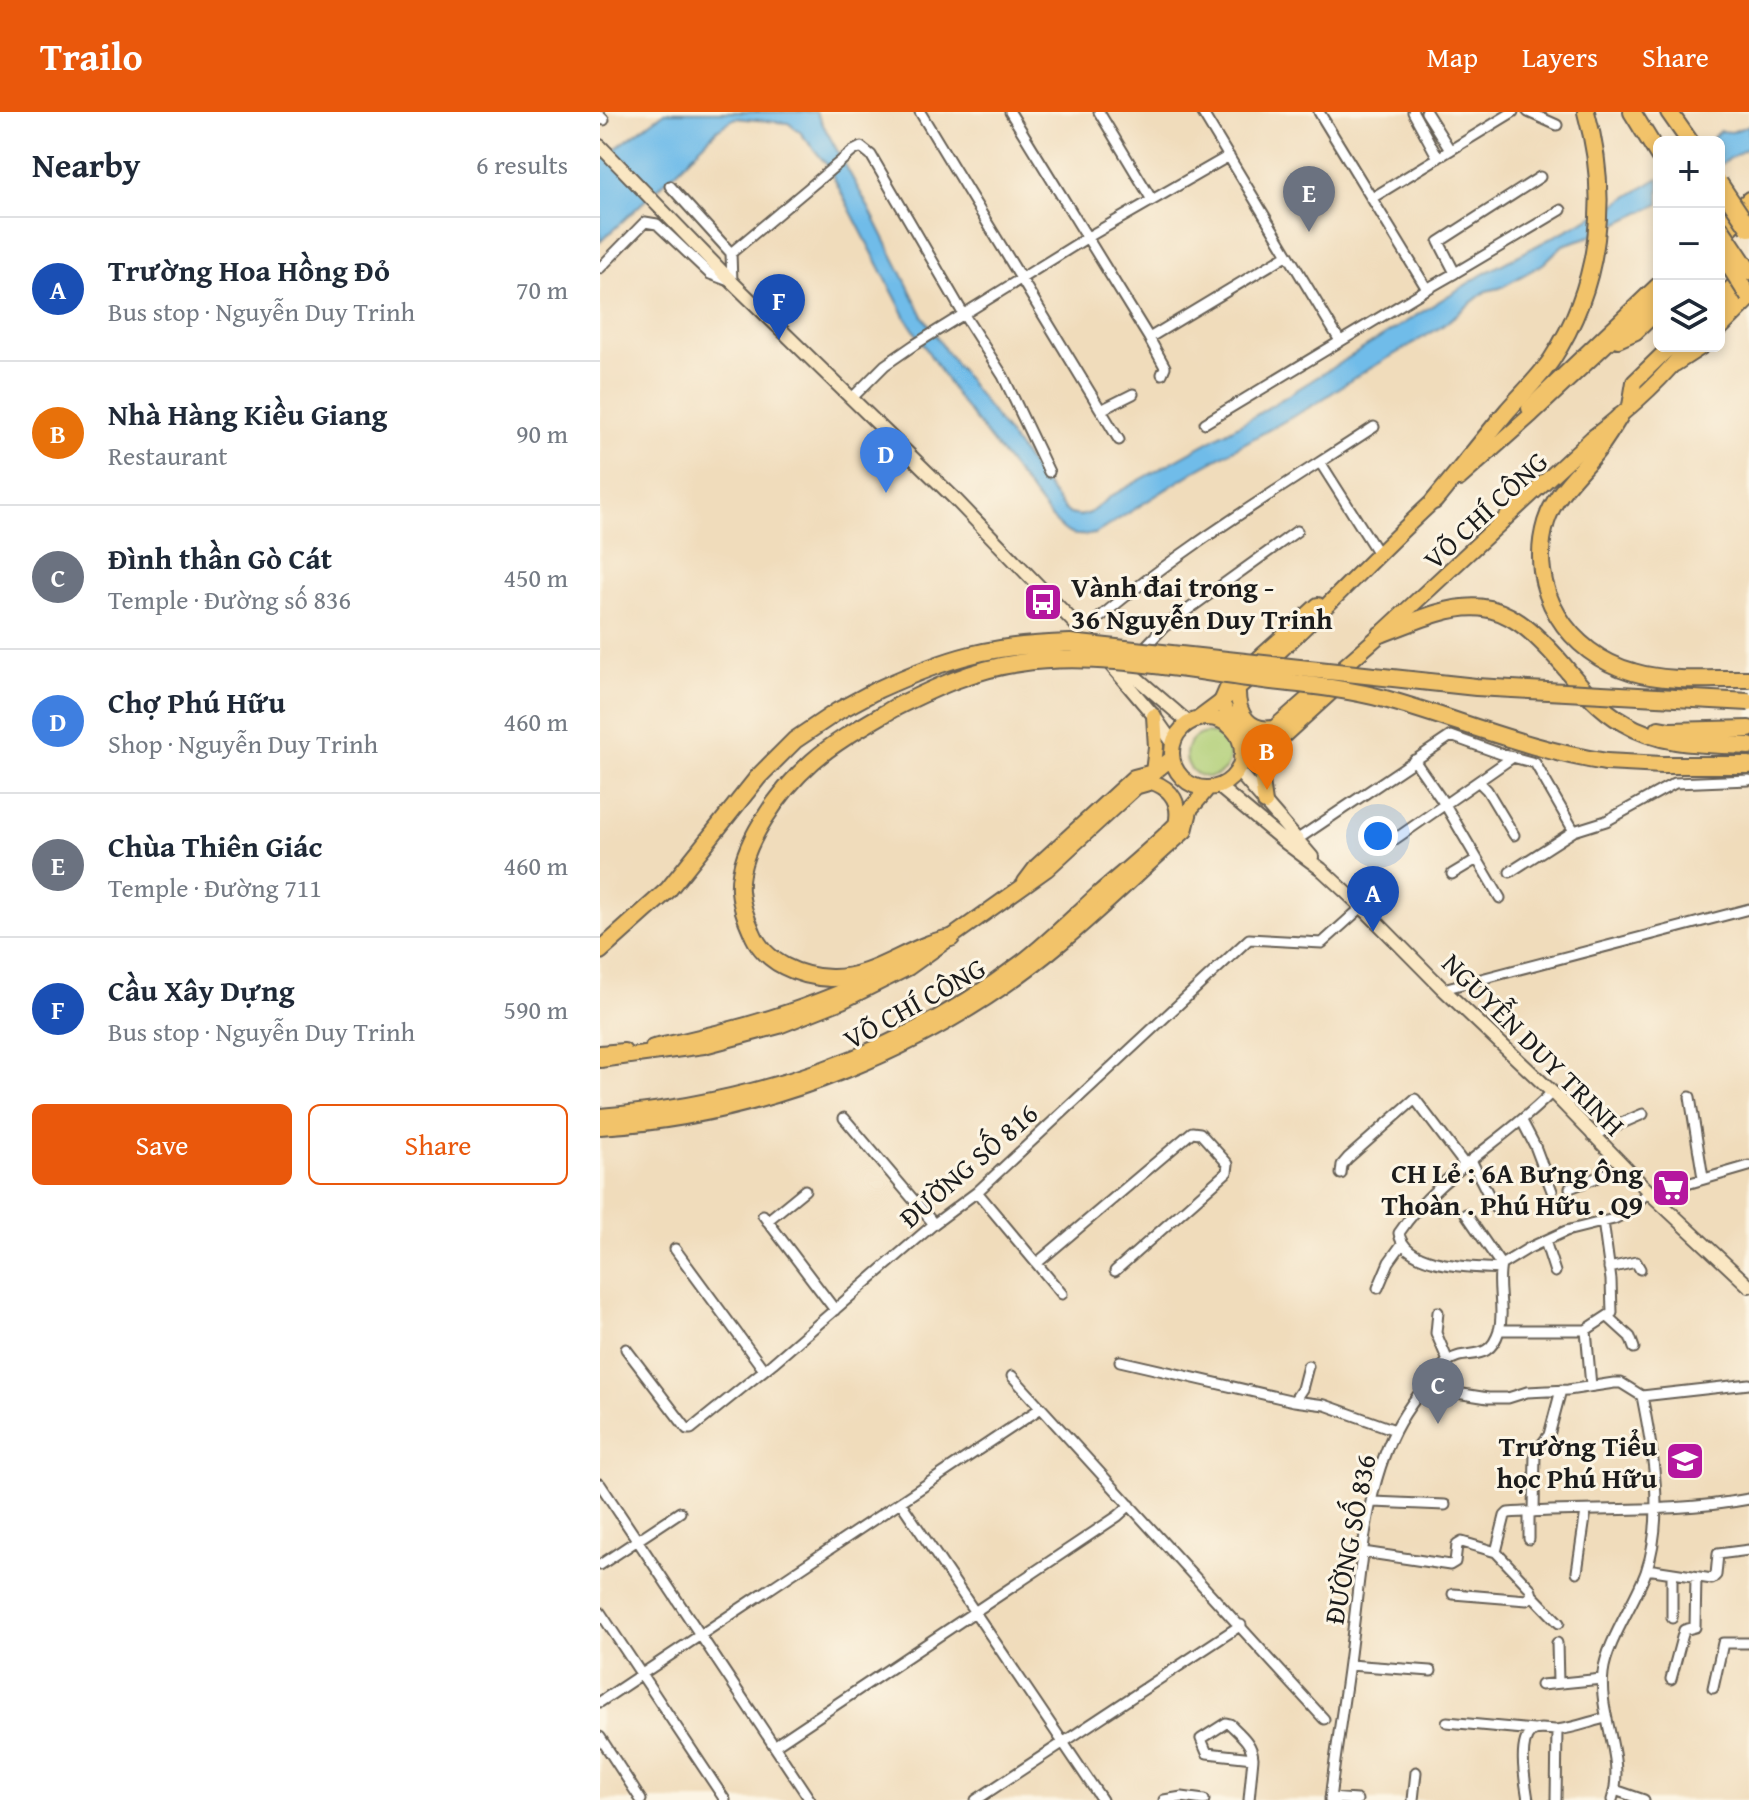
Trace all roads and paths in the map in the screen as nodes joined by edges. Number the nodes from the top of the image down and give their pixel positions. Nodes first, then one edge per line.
1 (920, 112) edge
2 (1010, 112) edge
3 (1099, 112) edge
4 (1202, 112) edge
5 (1319, 112) edge
6 (1413, 112) edge
7 (1426, 112) edge
8 (1513, 112) edge
9 (1528, 112) edge
10 (1586, 112) edge
11 (1632, 112) edge
12 (1639, 112) edge
13 (1669, 112) edge
14 (1557, 125) dead end
15 (1656, 136) edge
16 (1686, 136) edge
17 (600, 146) edge
18 (1653, 146) edge
19 (1450, 150) junction
20 (1229, 156) junction
21 (1438, 158) junction
22 (1540, 177) dead end
23 (670, 186) dead end
24 (1725, 192) edge
25 (1372, 198) junction
26 (1749, 199) edge
27 (1152, 200) junction
28 (1561, 210) dead end
29 (1749, 211) edge
30 (1725, 221) edge
31 (1749, 226) edge
32 (1725, 233) edge
33 (1725, 236) edge
34 (1088, 237) junction
35 (1725, 246) edge
36 (731, 253) junction
37 (1287, 255) junction
38 (1725, 261) edge
39 (600, 268) edge
40 (1749, 271) edge
41 (1455, 273) junction
42 (1020, 277) junction
43 (732, 282) junction
44 (1749, 288) edge
45 (1427, 289) junction
46 (1653, 290) edge
47 (1725, 293) edge
48 (1749, 299) edge
49 (1653, 301) edge
50 (1725, 310) edge
51 (964, 315) junction
52 (1653, 316) edge
53 (1725, 324) edge
54 (1149, 338) junction
55 (1340, 341) junction
56 (1603, 347) junction
57 (1665, 352) edge
58 (1684, 352) edge
59 (1694, 352) edge
60 (1675, 364) junction
61 (1162, 374) dead end
62 (1133, 394) dead end
63 (852, 398) junction
64 (1101, 410) junction
65 (1624, 412) junction
66 (1205, 423) dead end
67 (1374, 427) dead end
68 (1503, 439) junction
69 (1119, 440) dead end
70 (1320, 462) junction
71 (1049, 472) dead end
72 (1434, 501) junction
73 (1297, 531) dead end
74 (1379, 555) junction
75 (1343, 592) junction
76 (1083, 632) junction
77 (1381, 634) junction
78 (1355, 657) junction
79 (1123, 666) junction
80 (1749, 679) edge
81 (1238, 689) junction
82 (1221, 702) junction
83 (1749, 702) edge
84 (1602, 708) junction
85 (1154, 716) junction
86 (1194, 721) junction
87 (1277, 727) junction
88 (1749, 729) edge
89 (1257, 744) junction
90 (1749, 746) edge
91 (1173, 751) junction
92 (1513, 757) junction
93 (1414, 760) junction
94 (1239, 764) junction
95 (1749, 765) edge
96 (1153, 772) junction
97 (1749, 780) edge
98 (1479, 782) junction
99 (1137, 786) junction
100 (1213, 787) junction
101 (1265, 803) junction
102 (1446, 806) junction
103 (1190, 811) junction
104 (1176, 826) junction
105 (1574, 831) junction
106 (1514, 835) dead end
107 (1298, 839) junction
108 (1388, 844) dead end
109 (1477, 859) junction
110 (1321, 869) junction
111 (1510, 872) dead end
112 (1452, 874) dead end
113 (1021, 887) junction
114 (1500, 898) dead end
115 (1362, 907) junction
116 (1749, 909) edge
117 (951, 938) junction
118 (600, 951) edge
119 (997, 984) junction
120 (1443, 989) junction
121 (600, 1053) edge
122 (600, 1060) edge
123 (1552, 1092) junction
124 (1690, 1097) dead end
125 (1643, 1114) dead end
126 (600, 1116) edge
127 (844, 1118) dead end
128 (1522, 1121) junction
129 (600, 1127) edge
130 (1592, 1136) junction
131 (1468, 1162) junction
132 (1749, 1166) edge
133 (1624, 1167) junction
134 (1341, 1174) dead end
135 (1703, 1178) junction
136 (1570, 1188) dead end
137 (805, 1190) dead end
138 (1552, 1191) dead end
139 (977, 1192) junction
140 (1651, 1194) junction
141 (1495, 1208) dead end
142 (1466, 1214) dead end
143 (1603, 1221) junction
144 (934, 1224) junction
145 (1545, 1241) junction
146 (1402, 1244) junction
147 (675, 1249) dead end
148 (1037, 1263) junction
149 (1500, 1267) junction
150 (1609, 1268) junction
151 (1640, 1269) dead end
152 (1115, 1271) dead end
153 (1555, 1272) dead end
154 (1749, 1286) edge
155 (1378, 1288) dead end
156 (1062, 1294) dead end
157 (835, 1310) junction
158 (1438, 1312) dead end
159 (1608, 1317) junction
160 (1499, 1330) junction
161 (1586, 1330) junction
162 (1634, 1348) dead end
163 (626, 1349) dead end
164 (1120, 1361) dead end
165 (1448, 1361) junction
166 (1308, 1366) dead end
167 (764, 1370) junction
168 (1012, 1376) dead end
169 (1749, 1384) edge
170 (1591, 1386) junction
171 (1425, 1388) junction
172 (1561, 1390) junction
173 (1642, 1396) junction
174 (1294, 1401) junction
175 (1041, 1408) junction
176 (1395, 1430) junction
177 (600, 1484) edge
178 (1749, 1499) edge
179 (1373, 1502) junction
180 (901, 1503) junction
181 (1130, 1505) junction
182 (1445, 1505) dead end
183 (1655, 1509) junction
184 (1586, 1511) junction
185 (680, 1512) dead end
186 (1532, 1512) junction
187 (1529, 1539) dead end
188 (637, 1540) junction
189 (1749, 1550) edge
190 (1363, 1552) junction
191 (1496, 1552) junction
192 (600, 1565) edge
193 (1647, 1569) junction
194 (1577, 1572) dead end
195 (1672, 1573) junction
196 (1696, 1577) junction
197 (1453, 1594) dead end
198 (1532, 1595) junction
199 (600, 1612) edge
200 (974, 1612) junction
201 (1672, 1618) dead end
202 (1559, 1623) dead end
203 (1241, 1625) junction
204 (701, 1635) junction
205 (1557, 1643) dead end
206 (1749, 1643) edge
207 (1349, 1665) junction
208 (1431, 1671) dead end
209 (641, 1675) junction
210 (1602, 1679) junction
211 (1671, 1679) dead end
212 (1558, 1683) junction
213 (1541, 1685) dead end
214 (1713, 1688) dead end
215 (600, 1702) edge
216 (1605, 1718) junction
217 (1324, 1719) dead end
218 (1447, 1722) dead end
219 (1534, 1730) junction
220 (1557, 1730) junction
221 (600, 1737) edge
222 (1062, 1743) junction
223 (774, 1746) junction
224 (1253, 1758) junction
225 (1416, 1772) dead end
226 (1613, 1795) edge
227 (1330, 1799) edge
228 (641, 1800) edge
229 (725, 1800) edge
230 (810, 1800) edge
231 (976, 1800) edge
232 (1102, 1800) edge
233 (1164, 1800) edge
234 (1204, 1800) edge
235 (1249, 1800) edge
236 (1357, 1800) edge
237 (1413, 1800) edge
238 (1528, 1800) edge
239 (1556, 1800) edge
240 (1644, 1800) edge

1 - 42 street
2 - 34 street
3 - 27 street
4 - 20 street
5 - 25 street
6 - 21 street
7 - 19 street
8 - 19 street
9 - 14 street
10 - 72 highway
11 - 18 highway
12 - 15 highway
13 - 16 highway
17 - 43 main road
19 - 21 street
20 - 27 street
20 - 37 street
21 - 25 street
22 - 41 street
23 - 36 street
24 - 31 highway, bridge
25 - 45 street
26 - 30 main road
27 - 34 street
28 - 41 street
29 - 32 main road
31 - 35 main road
33 - 40 highway, bridge
34 - 42 street
34 - 54 street
36 - 43 street
36 - 51 street
37 - 54 street
37 - 55 street
38 - 48 highway, bridge
39 - 43 street
40 - 47 main road
41 - 45 street
42 - 51 street
42 - 64 street
43 - 63 main road
44 - 50 main road
45 - 55 street
46 - 68 main road, VÕ CHÍ CÔNG
48 - 53 main road
49 - 56 main road, VÕ CHÍ CÔNG
51 - 63 street
51 - 71 street
52 - 56 main road, VÕ CHÍ CÔNG
54 - 61 street
55 - 66 street
56 - 68 main road, VÕ CHÍ CÔNG
57 - 65 main road, VÕ CHÍ CÔNG
58 - 60 main road, VÕ CHÍ CÔNG
59 - 60 main road, VÕ CHÍ CÔNG
60 - 65 main road, VÕ CHÍ CÔNG
62 - 64 street
63 - 76 main road
64 - 69 street
65 - 77 main road, VÕ CHÍ CÔNG
65 - 80 highway
67 - 70 street
68 - 72 main road, VÕ CHÍ CÔNG
70 - 74 street
70 - 76 street
72 - 74 main road, VÕ CHÍ CÔNG
73 - 79 street
74 - 75 main road, VÕ CHÍ CÔNG
75 - 81 main road, VÕ CHÍ CÔNG
75 - 82 main road, VÕ CHÍ CÔNG
76 - 79 main road
76 - 85 main road
77 - 78 main road, VÕ CHÍ CÔNG
77 - 84 highway
78 - 87 main road, VÕ CHÍ CÔNG
78 - 89 main road, VÕ CHÍ CÔNG
79 - 86 main road
81 - 82 main road, VÕ CHÍ CÔNG
81 - 87 main road
82 - 86 main road, VÕ CHÍ CÔNG
82 - 89 main road
83 - 118 highway, bridge
84 - 88 highway
84 - 90 highway
85 - 91 main road
85 - 96 main road
86 - 91 main road
86 - 94 main road
87 - 89 main road, VÕ CHÍ CÔNG
89 - 94 main road, VÕ CHÍ CÔNG
89 - 101 main road
91 - 96 main road, VÕ CHÍ CÔNG
91 - 100 main road
92 - 93 street
92 - 98 street
92 - 105 street
93 - 102 street
93 - 107 street
94 - 100 main road
94 - 101 main road, NGUYỄN DUY TRINH
95 - 117 highway, bridge
96 - 99 main road, VÕ CHÍ CÔNG
96 - 103 main road
96 - 113 main road, VÕ CHÍ CÔNG
97 - 105 street
98 - 102 street
98 - 106 street
99 - 104 main road
99 - 113 main road, VÕ CHÍ CÔNG
100 - 103 main road, VÕ CHÍ CÔNG
100 - 110 main road, NGUYỄN DUY TRINH
101 - 107 main road, NGUYỄN DUY TRINH
102 - 108 street
102 - 109 street
103 - 104 main road, VÕ CHÍ CÔNG
103 - 119 main road, VÕ CHÍ CÔNG
104 - 119 main road, VÕ CHÍ CÔNG
105 - 111 street
107 - 110 main road, NGUYỄN DUY TRINH
109 - 112 street
109 - 114 street
110 - 115 main road, NGUYỄN DUY TRINH
113 - 117 main road, VÕ CHÍ CÔNG
115 - 120 main road, NGUYỄN DUY TRINH
115 - 139 street, ĐƯỜNG SỐ 816
116 - 120 street
117 - 121 main road, VÕ CHÍ CÔNG
117 - 122 main road, VÕ CHÍ CÔNG
119 - 126 main road, VÕ CHÍ CÔNG
119 - 129 main road, VÕ CHÍ CÔNG
120 - 123 main road, NGUYỄN DUY TRINH
123 - 128 street
123 - 130 main road, NGUYỄN DUY TRINH
124 - 135 street
125 - 130 street
127 - 144 street
128 - 131 street
128 - 138 street
130 - 133 main road, NGUYỄN DUY TRINH
131 - 134 street
131 - 141 street
131 - 146 street
132 - 135 street
133 - 136 street
133 - 140 main road, NGUYỄN DUY TRINH
135 - 140 street
137 - 157 street
139 - 144 street, ĐƯỜNG SỐ 816
139 - 148 street
140 - 143 street
140 - 154 main road, NGUYỄN DUY TRINH
142 - 149 street
143 - 145 street
143 - 150 street
144 - 157 street, ĐƯỜNG SỐ 816
145 - 149 street
145 - 153 street
146 - 149 street
146 - 155 street
147 - 167 street
148 - 152 street
148 - 156 street
149 - 160 street
150 - 151 street
150 - 159 street
157 - 167 street, ĐƯỜNG SỐ 816
158 - 165 street
159 - 161 street
159 - 162 street
160 - 161 street
160 - 165 street
161 - 170 street
163 - 167 street, ĐƯỜNG SỐ 816
164 - 174 street
165 - 171 street, ĐƯỜNG SỐ 836
166 - 174 street
168 - 175 street
169 - 173 street
170 - 172 street
170 - 173 street
171 - 172 street
171 - 176 street, ĐƯỜNG SỐ 836
172 - 186 street
173 - 183 street
174 - 176 street
175 - 180 street
175 - 181 street
176 - 179 street, ĐƯỜNG SỐ 836
177 - 188 street
178 - 183 street
179 - 182 street
179 - 190 street, ĐƯỜNG SỐ 836
180 - 200 street
180 - 204 street
181 - 200 street
181 - 203 street
183 - 184 street
183 - 193 street
184 - 186 street
184 - 194 street
185 - 188 street
186 - 187 street
186 - 191 street
188 - 192 street
188 - 204 street
189 - 196 street
190 - 191 street
190 - 207 street, ĐƯỜNG SỐ 836
191 - 198 street
193 - 195 street
193 - 210 street
195 - 196 street
195 - 201 street
196 - 211 street
197 - 198 street
198 - 202 street
199 - 209 street
200 - 222 street
200 - 223 street
203 - 217 street
203 - 222 street
204 - 209 street
204 - 223 street
205 - 212 street
206 - 214 street
207 - 208 street
207 - 227 street, ĐƯỜNG SỐ 836
209 - 215 street
209 - 229 street
210 - 212 street
210 - 216 street
212 - 213 street
216 - 220 street
216 - 226 street
218 - 219 street
219 - 220 street
219 - 238 street
220 - 239 street
221 - 228 street
222 - 231 street
222 - 232 street
223 - 230 street
224 - 224 street
224 - 235 street
225 - 237 street
226 - 240 street
227 - 236 street
233 - 234 street

